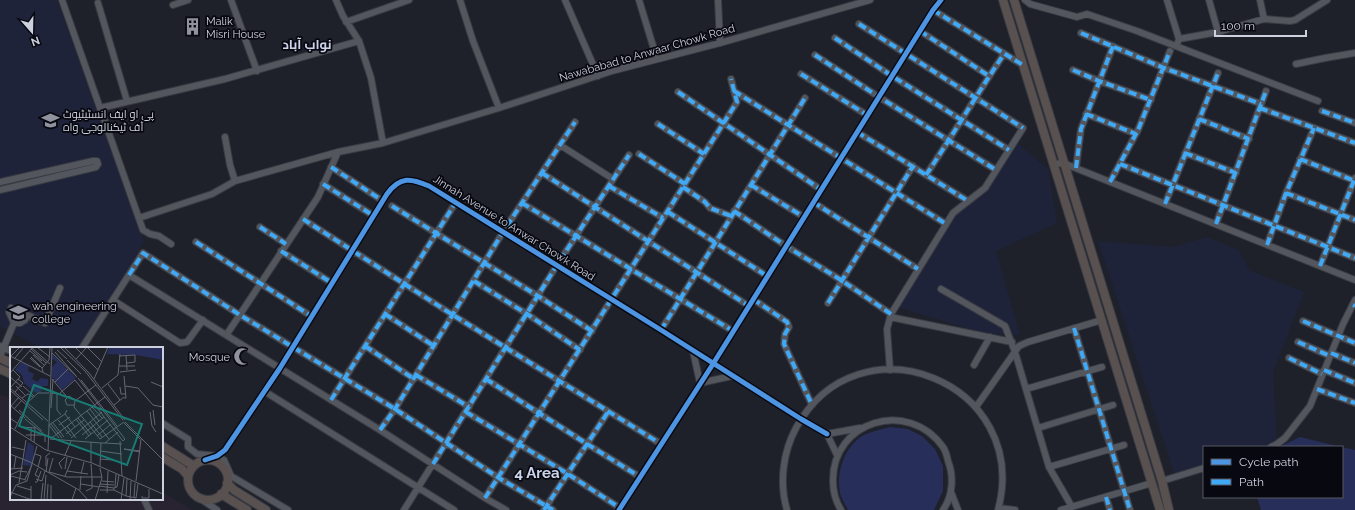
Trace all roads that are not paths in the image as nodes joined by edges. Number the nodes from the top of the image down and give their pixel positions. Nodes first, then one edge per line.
1 (62, 0) edge
2 (188, 0) edge
3 (231, 0) edge
4 (336, 0) edge
5 (408, 0) edge
6 (460, 0) edge
7 (565, 0) edge
8 (639, 0) edge
9 (718, 0) edge
10 (857, 0) edge
11 (870, 0) edge
12 (941, 0) edge
13 (1003, 0) edge
14 (1014, 0) edge
15 (1025, 0) edge
16 (1167, 0) edge
17 (1208, 0) edge
18 (1260, 0) edge
19 (1327, 0) edge
20 (98, 2) dead end
21 (173, 5) dead end
22 (852, 5) junction
23 (933, 10) junction
24 (1017, 10) junction
25 (1007, 14) junction
26 (1264, 19) junction
27 (346, 22) junction
28 (859, 24) dead end
29 (920, 31) junction
30 (1218, 32) junction
31 (1081, 33) dead end
32 (834, 38) dead end
33 (1179, 39) junction
34 (359, 41) junction
35 (720, 43) junction
36 (1113, 46) junction
37 (1177, 47) junction
38 (1170, 51) dead end
39 (906, 53) junction
40 (1355, 53) edge
41 (1004, 54) junction
42 (815, 55) dead end
43 (657, 59) junction
44 (1296, 64) dead end
45 (1023, 65) junction
46 (1164, 68) junction
47 (1073, 70) dead end
48 (257, 71) junction
49 (1218, 73) dead end
50 (801, 74) dead end
51 (598, 76) junction
52 (892, 76) junction
53 (989, 76) junction
54 (731, 79) dead end
55 (1099, 81) junction
56 (1213, 86) junction
57 (734, 91) junction
58 (1266, 91) dead end
59 (678, 92) dead end
60 (879, 97) junction
61 (805, 98) dead end
62 (976, 98) junction
63 (1151, 100) junction
64 (127, 101) junction
65 (1318, 102) dead end
66 (1260, 106) junction
67 (100, 108) junction
68 (498, 108) junction
69 (1322, 111) dead end
70 (1086, 114) junction
71 (867, 115) junction
72 (961, 119) junction
73 (1199, 119) junction
74 (575, 122) dead end
75 (724, 123) junction
76 (1355, 123) edge
77 (658, 124) dead end
78 (789, 125) junction
79 (1314, 128) junction
80 (857, 132) junction
81 (1136, 134) junction
82 (225, 137) dead end
83 (1249, 138) junction
84 (949, 140) junction
85 (383, 143) junction
86 (1355, 143) edge
87 (560, 145) junction
88 (1009, 150) junction
89 (338, 152) junction
90 (1185, 153) junction
91 (639, 154) dead end
92 (704, 154) junction
93 (629, 155) dead end
94 (770, 155) junction
95 (841, 158) junction
96 (1300, 159) junction
97 (1063, 163) junction
98 (1054, 164) junction
99 (1120, 164) junction
100 (913, 166) junction
101 (331, 167) junction
102 (1076, 168) junction
103 (996, 170) junction
104 (542, 173) junction
105 (1236, 173) junction
106 (926, 174) junction
107 (613, 179) junction
108 (1355, 180) edge
109 (235, 181) junction
110 (0, 182) edge
111 (1110, 182) junction
112 (323, 184) junction
113 (751, 185) junction
114 (1172, 185) junction
115 (609, 186) junction
116 (684, 186) junction
117 (820, 189) junction
118 (0, 190) edge
119 (896, 193) junction
120 (1286, 193) junction
121 (383, 201) junction
122 (968, 201) junction
123 (456, 202) junction
124 (813, 202) junction
125 (522, 203) junction
126 (1165, 204) junction
127 (392, 206) dead end
128 (1224, 206) junction
129 (595, 207) junction
130 (668, 212) junction
131 (733, 213) junction
132 (1341, 214) junction
133 (374, 216) junction
134 (804, 217) junction
135 (139, 218) junction
136 (663, 218) junction
137 (303, 219) junction
138 (1355, 220) edge
139 (1082, 221) junction
140 (946, 224) junction
141 (1072, 224) junction
142 (1216, 224) junction
143 (1273, 225) junction
144 (260, 227) dead end
145 (503, 232) junction
146 (436, 234) junction
147 (576, 236) junction
148 (869, 237) junction
149 (196, 242) dead end
150 (649, 242) junction
151 (715, 243) junction
152 (171, 244) dead end
153 (286, 244) junction
154 (1267, 245) junction
155 (786, 246) junction
156 (1328, 247) junction
157 (353, 250) junction
158 (281, 251) junction
159 (1355, 258) edge
160 (484, 263) junction
161 (557, 265) junction
162 (1320, 266) junction
163 (631, 269) junction
164 (918, 269) junction
165 (697, 272) junction
166 (129, 275) junction
167 (767, 276) junction
168 (841, 280) junction
169 (1355, 280) edge
170 (474, 281) junction
171 (260, 283) junction
172 (332, 283) junction
173 (405, 283) junction
174 (60, 288) dead end
175 (941, 289) dead end
176 (538, 296) junction
177 (680, 299) junction
178 (753, 299) junction
179 (113, 300) junction
180 (612, 300) junction
181 (828, 303) dead end
182 (1354, 304) edge
183 (749, 306) junction
184 (11, 308) dead end
185 (385, 314) junction
186 (527, 314) junction
187 (240, 315) junction
188 (453, 315) junction
189 (890, 315) junction
190 (311, 316) junction
191 (203, 320) junction
192 (1102, 320) junction
193 (1303, 321) dead end
194 (14, 323) junction
195 (1074, 328) junction
196 (661, 330) junction
197 (592, 331) junction
198 (733, 331) junction
199 (227, 334) junction
200 (1338, 336) junction
201 (990, 337) junction
202 (1012, 342) junction
203 (1298, 342) dead end
204 (1355, 343) edge
205 (293, 346) junction
206 (365, 346) junction
207 (434, 346) junction
208 (2, 347) edge
209 (83, 347) edge
210 (506, 348) junction
211 (580, 350) junction
212 (693, 351) junction
213 (1015, 352) junction
214 (1330, 355) junction
215 (0, 357) edge
216 (1289, 358) dead end
217 (10, 362) edge
218 (1355, 363) edge
219 (713, 364) junction
220 (974, 365) dead end
221 (1102, 367) dead end
222 (280, 368) junction
223 (0, 369) edge
224 (890, 370) junction
225 (1087, 371) junction
226 (1323, 372) junction
227 (10, 374) edge
228 (732, 376) junction
229 (415, 377) junction
230 (344, 378) junction
231 (486, 379) junction
232 (560, 382) junction
233 (700, 383) junction
234 (1355, 383) edge
235 (1026, 389) junction
236 (1316, 389) junction
237 (264, 391) junction
238 (332, 400) junction
239 (1355, 404) edge
240 (812, 405) junction
241 (1113, 405) dead end
242 (976, 407) junction
243 (395, 409) junction
244 (1099, 409) junction
245 (467, 410) junction
246 (608, 412) junction
247 (540, 413) junction
248 (801, 419) junction
249 (1142, 421) junction
250 (163, 424) edge
251 (1134, 424) junction
252 (862, 428) junction
253 (1038, 428) junction
254 (380, 430) junction
255 (827, 434) junction
256 (446, 443) junction
257 (587, 444) junction
258 (661, 444) junction
259 (1124, 444) dead end
260 (520, 445) junction
261 (1273, 446) edge
262 (163, 447) edge
263 (1112, 448) junction
264 (225, 450) junction
265 (837, 455) junction
266 (217, 456) junction
267 (163, 458) edge
268 (205, 460) junction
269 (224, 460) junction
270 (432, 464) junction
271 (194, 466) junction
272 (1049, 467) junction
273 (1203, 468) edge
274 (225, 471) junction
275 (568, 474) junction
276 (188, 476) junction
277 (640, 477) junction
278 (499, 478) junction
279 (1162, 480) junction
280 (227, 483) junction
281 (1152, 483) junction
282 (418, 488) junction
283 (1125, 491) junction
284 (951, 492) junction
285 (221, 494) junction
286 (198, 497) junction
287 (1106, 497) junction
288 (486, 498) junction
289 (144, 500) edge
290 (1086, 503) junction
291 (1072, 507) junction
292 (545, 508) edge
293 (620, 509) edge
294 (839, 509) edge
295 (998, 509) edge
296 (149, 510) edge
297 (217, 510) edge
298 (247, 510) edge
299 (266, 510) edge
300 (288, 510) edge
301 (404, 510) edge
302 (454, 510) edge
303 (506, 510) edge
304 (553, 510) edge
305 (787, 510) edge
306 (943, 510) edge
307 (958, 510) edge
308 (1015, 510) edge
309 (1062, 510) edge
310 (1088, 510) edge
311 (1110, 510) edge
312 (1130, 510) edge
313 (1160, 510) edge
314 (1169, 510) edge

1 - 67 street
2 - 21 street
3 - 48 street
4 - 27 street
5 - 27 street
6 - 68 street
7 - 51 street
8 - 43 street
9 - 35 street
10 - 22 street
11 - 22 street, Nawababad to Anwaar Chowk Road
12 - 23 street
13 - 25 main road
14 - 24 main road
15 - 37 street
16 - 33 street
17 - 30 street
18 - 26 street
19 - 26 street
20 - 64 street
22 - 35 street, Nawababad to Anwaar Chowk Road
23 - 29 street
23 - 41 street
24 - 25 main road
24 - 97 main road
25 - 45 main road
26 - 30 street
27 - 34 street
28 - 39 street
29 - 39 street
29 - 53 street
30 - 33 street
31 - 36 street
32 - 52 street
33 - 37 street
34 - 48 street
34 - 85 street
35 - 43 street, Nawababad to Anwaar Chowk Road
36 - 46 street
36 - 55 street
37 - 65 street
38 - 46 street
39 - 52 street
39 - 62 street
40 - 44 street
41 - 45 street
41 - 53 street
42 - 60 street
43 - 51 street, Nawababad to Anwaar Chowk Road
45 - 98 main road
46 - 56 street
46 - 63 street
47 - 55 street
48 - 64 street
49 - 56 street
50 - 71 street
51 - 68 street, Nawababad to Anwaar Chowk Road
52 - 60 street
52 - 72 street
53 - 62 street
54 - 57 street
55 - 63 street
55 - 70 street
56 - 66 street
56 - 73 street
57 - 75 street
57 - 78 street
58 - 66 street
59 - 75 street
60 - 71 street
60 - 84 street
61 - 78 street
62 - 72 street
62 - 88 street
63 - 81 street
64 - 67 street
66 - 79 street
66 - 83 street
67 - 135 street
68 - 85 street, Nawababad to Anwaar Chowk Road
69 - 76 street
70 - 81 street
70 - 102 street
71 - 80 street
72 - 84 street
72 - 88 street
73 - 83 street
73 - 90 street
74 - 87 street
75 - 92 street
75 - 94 street
77 - 92 street
78 - 94 street
78 - 95 street
79 - 86 street
79 - 96 street
80 - 95 street
80 - 100 street
81 - 99 street
82 - 109 street
83 - 105 street
84 - 103 street
84 - 106 street
85 - 89 street, Nawababad to Anwaar Chowk Road
87 - 104 street
87 - 107 street
88 - 103 street
89 - 101 street
89 - 109 street, Nawababad to Anwaar Chowk Road
90 - 105 street
90 - 114 street
91 - 116 street
92 - 116 street
93 - 107 street
94 - 113 street
94 - 117 street
95 - 117 street
95 - 119 street
96 - 108 street
96 - 120 street
97 - 98 street
97 - 102 street
97 - 139 main road
98 - 141 main road
99 - 111 street
99 - 114 street
100 - 106 street
100 - 119 street
101 - 112 street
101 - 121 street
102 - 111 street
103 - 122 street
104 - 125 street
104 - 129 street
105 - 128 street
106 - 122 street
107 - 115 street
108 - 132 street
109 - 135 street, Nawababad to Anwaar Chowk Road
110 - 118 street
111 - 126 street
112 - 133 street
112 - 137 street
113 - 131 street
113 - 134 street
114 - 126 street
114 - 128 street
115 - 129 street
115 - 136 street
116 - 130 street
116 - 131 street
117 - 124 street
119 - 140 street
119 - 148 street
120 - 132 street
120 - 143 street
121 - 123 street, Jinnah Avenue to Anwar Chowk Road
121 - 133 street, Jinnah Avenue to Anwar Chowk Road
122 - 140 street
123 - 145 street, Jinnah Avenue to Anwar Chowk Road
123 - 146 street
124 - 134 street
124 - 148 street
125 - 145 street
125 - 147 street
126 - 142 street
127 - 146 street
128 - 142 street
128 - 143 street
129 - 147 street
129 - 150 street
130 - 136 street
130 - 151 street
131 - 151 street
131 - 155 street
132 - 138 street
132 - 156 street
133 - 157 street, Jinnah Avenue to Anwar Chowk Road
134 - 155 street
135 - 152 street
136 - 150 street
137 - 153 street
137 - 157 street
139 - 141 main road
139 - 249 main road
140 - 164 street
141 - 192 main road
142 - 154 street
143 - 154 street
143 - 156 street
144 - 153 street
145 - 160 street
145 - 161 street, Jinnah Avenue to Anwar Chowk Road
146 - 160 street
146 - 173 street
147 - 161 street
147 - 163 street
148 - 164 street
148 - 168 street
149 - 171 street
150 - 163 street
150 - 165 street
151 - 165 street
151 - 167 street
153 - 158 street
154 - 162 street
155 - 167 street
155 - 168 street
156 - 159 street
156 - 162 street
157 - 172 street, Jinnah Avenue to Anwar Chowk Road
157 - 173 street
158 - 171 street
158 - 172 street
160 - 170 street
160 - 176 street
161 - 176 street
161 - 180 street, Jinnah Avenue to Anwar Chowk Road
162 - 169 street
163 - 177 street
163 - 180 street
164 - 189 street
165 - 177 street
165 - 183 street
166 - 179 street
166 - 187 street
166 - 191 street
167 - 178 street
168 - 181 street
168 - 189 street
170 - 186 street
170 - 188 street
171 - 187 street
171 - 190 street
172 - 190 street, Jinnah Avenue to Anwar Chowk Road
173 - 185 street
173 - 188 street
174 - 194 street
175 - 202 street
176 - 186 street
176 - 197 street
177 - 196 street
177 - 198 street
178 - 183 street
178 - 240 street
179 - 191 street
179 - 209 street
180 - 196 street, Jinnah Avenue to Anwar Chowk Road
180 - 197 street
182 - 200 street
183 - 198 street
184 - 194 street
185 - 206 street
185 - 207 street
186 - 210 street
186 - 211 street
187 - 199 street
187 - 205 street
188 - 207 street
188 - 210 street
189 - 201 street
189 - 224 street
190 - 205 street, Jinnah Avenue to Anwar Chowk Road
191 - 199 street
192 - 195 street
192 - 251 main road
193 - 200 street
194 - 208 street
195 - 213 street
195 - 225 street
196 - 212 street, Jinnah Avenue to Anwar Chowk Road
197 - 211 street
198 - 219 street
199 - 222 street
200 - 204 street
200 - 214 street
201 - 202 street
201 - 220 street
202 - 213 street
203 - 214 street
205 - 222 street, Jinnah Avenue to Anwar Chowk Road
205 - 230 street
206 - 229 street
206 - 230 street
207 - 229 street
208 - 215 street
210 - 231 street
210 - 232 street
211 - 232 street
212 - 219 street, Jinnah Avenue to Anwar Chowk Road
212 - 233 street
213 - 235 street
213 - 242 street
214 - 218 street
214 - 226 street
215 - 217 main road
216 - 226 street
219 - 228 street, Jinnah Avenue to Anwar Chowk Road
219 - 233 street
221 - 225 street
222 - 237 street, Jinnah Avenue to Anwar Chowk Road
222 - 238 street
223 - 227 main road
224 - 240 street
224 - 242 street
225 - 235 street
225 - 244 street
226 - 234 street
226 - 236 street
228 - 233 street
228 - 248 street, Jinnah Avenue to Anwar Chowk Road
229 - 243 street
229 - 245 street
230 - 238 street
230 - 243 street
231 - 245 street
231 - 247 street
232 - 246 street
232 - 247 street
233 - 258 street
235 - 253 street
236 - 239 street
236 - 261 street
237 - 264 street, Jinnah Avenue to Anwar Chowk Road
237 - 282 street
238 - 254 street
240 - 248 street
241 - 244 street
242 - 295 street
243 - 254 street
243 - 256 street
244 - 253 street
244 - 263 street
245 - 256 street
245 - 260 street
246 - 257 street
246 - 258 street
247 - 257 street
247 - 260 street
248 - 255 street, Jinnah Avenue to Anwar Chowk Road
248 - 305 street
249 - 251 main road
249 - 279 main road
250 - 266 street
251 - 281 main road
252 - 255 street
252 - 265 street
252 - 284 street
253 - 272 street
254 - 270 street
255 - 265 street
256 - 270 street
256 - 278 street
257 - 275 street
257 - 277 street
258 - 277 street
259 - 263 street
260 - 275 street
260 - 278 street
262 - 271 main road
263 - 272 street
263 - 283 street
264 - 266 street
264 - 269 street
265 - 294 street
266 - 268 street
266 - 269 street
267 - 276 main road
268 - 271 main road
268 - 274 main road
269 - 274 street
269 - 300 street
270 - 282 street
270 - 288 street
271 - 276 main road
272 - 291 street
273 - 279 street
274 - 280 main road
275 - 292 street
275 - 293 street
276 - 286 main road
277 - 293 street
278 - 288 street
278 - 292 street
279 - 314 main road
280 - 285 main road
280 - 299 main road
281 - 283 street
281 - 313 main road
282 - 301 street
282 - 302 street
283 - 287 street
283 - 312 street
284 - 306 street
284 - 307 street
285 - 286 main road
285 - 298 main road
286 - 297 street
287 - 290 street
287 - 311 street
288 - 303 street
289 - 296 street
290 - 291 street
290 - 310 street
291 - 309 street
292 - 304 street
295 - 308 street

